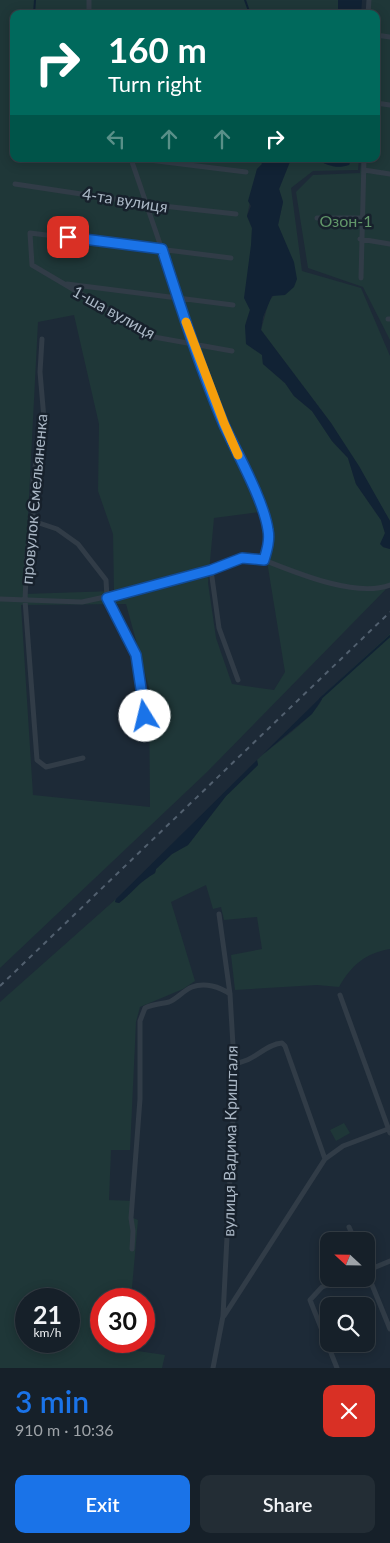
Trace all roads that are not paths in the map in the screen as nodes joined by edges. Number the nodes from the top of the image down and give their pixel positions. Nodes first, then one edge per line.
1 (132, 162) edge
2 (165, 162) edge
3 (364, 162) edge
4 (364, 170) junction
5 (246, 172) dead end
6 (390, 174) edge
7 (15, 184) dead end
8 (146, 203) junction
9 (236, 214) dead end
10 (317, 218) dead end
11 (360, 218) junction
12 (360, 239) junction
13 (390, 244) edge
14 (162, 249) junction
15 (231, 258) dead end
16 (361, 278) dead end
17 (65, 284) junction
18 (178, 296) junction
19 (232, 305) dead end
20 (42, 339) dead end
21 (193, 343) junction
22 (232, 351) dead end
23 (33, 521) junction
24 (264, 560) junction
25 (211, 570) junction
26 (390, 585) edge
27 (107, 598) junction
28 (0, 599) edge
29 (25, 600) junction
30 (238, 680) dead end
31 (145, 716) dead end
32 (82, 758) dead end
33 (219, 914) dead end
34 (230, 994) junction
35 (340, 995) dead end
36 (234, 1063) junction
37 (389, 1131) edge
38 (325, 1159) junction
39 (349, 1227) dead end
40 (351, 1232) edge
41 (132, 1248) dead end
42 (390, 1261) edge
43 (375, 1267) edge
44 (321, 1288) edge
45 (373, 1288) edge
46 (223, 1316) junction
47 (390, 1329) edge
48 (213, 1368) edge
49 (337, 1368) edge

1 - 8 street
2 - 5 street
3 - 4 street
4 - 6 street
4 - 11 street
7 - 8 street, 4-та вулиця
8 - 9 street, 4-та вулиця
8 - 14 street
10 - 11 street
11 - 12 street
12 - 13 street
12 - 16 street
14 - 15 street
14 - 17 street, 1-ша вулиця
14 - 18 street
17 - 18 street
17 - 21 street, 1-ша вулиця
18 - 19 street
18 - 21 street
20 - 23 street, провулок Ємельяненка
21 - 22 street, 1-ша вулиця
21 - 24 street
23 - 27 street
23 - 29 street, провулок Ємельяненка
24 - 25 street
24 - 26 street
25 - 27 street
25 - 30 street
27 - 29 street
27 - 31 street
28 - 29 street
29 - 32 street, провулок Ємельяненка
33 - 34 street, вулиця Вадима Кришталя
34 - 36 street, вулиця Вадима Кришталя
34 - 41 street
35 - 37 street
36 - 38 street
36 - 46 street, вулиця Вадима Кришталя
37 - 38 street
38 - 46 street
39 - 40 street
42 - 43 street
44 - 49 street
45 - 47 street
46 - 48 street, вулиця Вадима Кришталя

